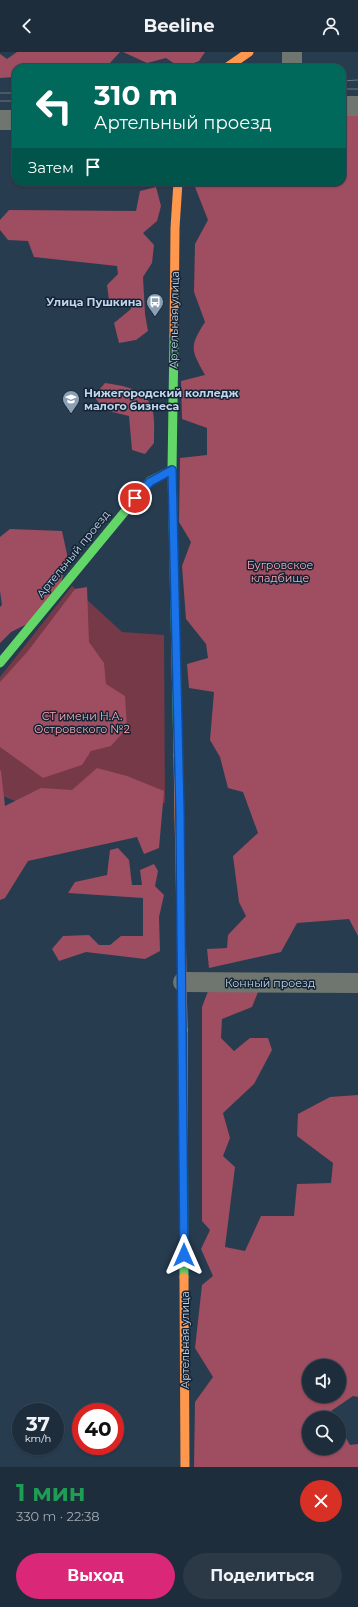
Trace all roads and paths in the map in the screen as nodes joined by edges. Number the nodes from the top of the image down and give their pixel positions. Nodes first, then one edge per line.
1 (249, 52) edge
2 (292, 52) edge
3 (232, 64) edge
4 (292, 64) edge
5 (346, 106) edge
6 (358, 106) edge
7 (0, 120) edge
8 (12, 120) edge
9 (178, 186) edge
10 (172, 470) junction
11 (0, 663) edge
12 (183, 982) junction
13 (358, 983) edge
14 (185, 1467) edge

1 - 3 street
2 - 4 street
5 - 6 street
7 - 8 street
9 - 10 street, Артельная улица
10 - 11 street, Артельный проезд
10 - 12 street, Артельная улица
12 - 13 street, Конный проезд
12 - 14 street, Артельная улица

